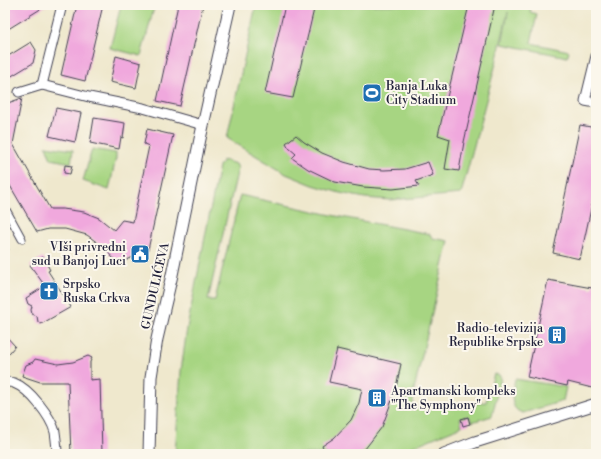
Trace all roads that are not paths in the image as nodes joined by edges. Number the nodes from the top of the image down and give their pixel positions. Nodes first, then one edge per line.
1 (62, 5) edge
2 (230, 5) edge
3 (596, 56) edge
4 (42, 85) junction
5 (19, 92) dead end
6 (596, 103) edge
7 (203, 126) junction
8 (5, 208) edge
9 (22, 239) dead end
10 (5, 382) edge
11 (596, 404) edge
12 (57, 454) edge
13 (149, 454) edge
14 (444, 454) edge

1 - 4 street
2 - 7 street, GUNDULIĆEVA
3 - 6 street
4 - 5 street
4 - 7 street
7 - 13 street, GUNDULIĆEVA
8 - 9 street
10 - 12 street
11 - 14 street

